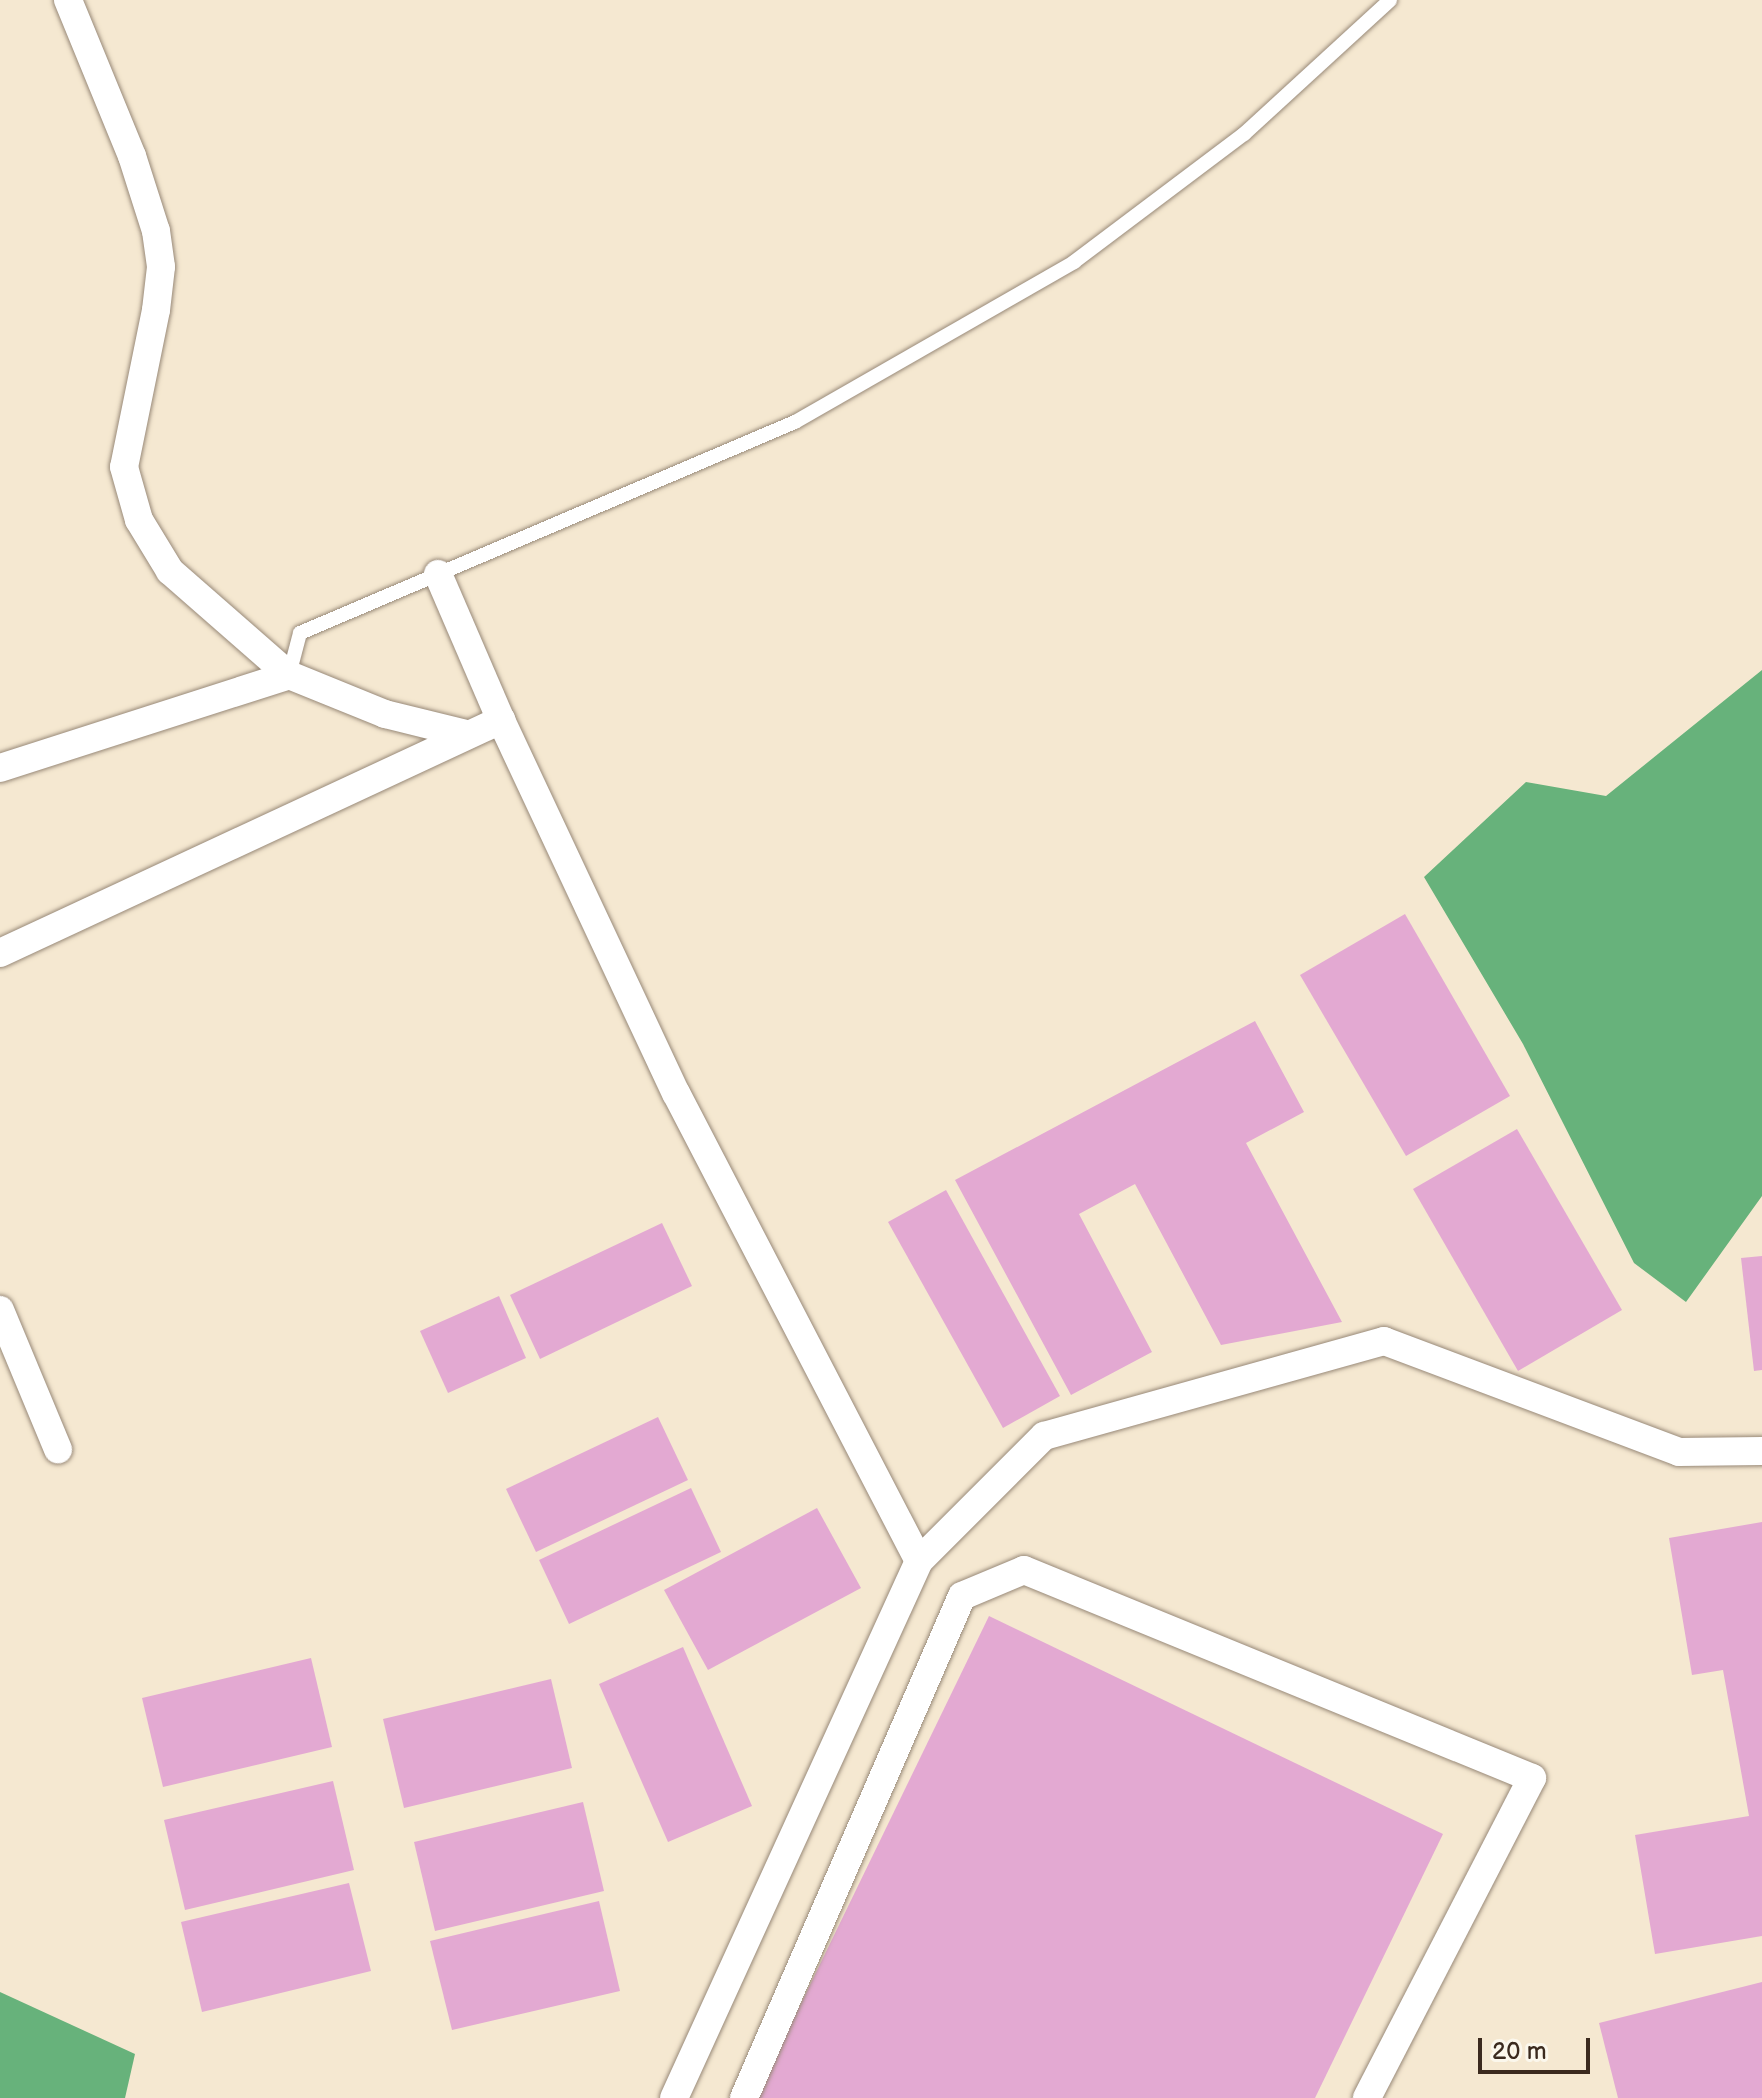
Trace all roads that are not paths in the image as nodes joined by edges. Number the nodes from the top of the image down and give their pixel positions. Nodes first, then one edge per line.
1 (68, 0) edge
2 (1390, 0) edge
3 (438, 574) junction
4 (289, 675) junction
5 (501, 720) junction
6 (466, 734) junction
7 (0, 768) edge
8 (0, 953) edge
9 (0, 1310) edge
10 (58, 1449) dead end
11 (1762, 1451) edge
12 (919, 1561) junction
13 (674, 2098) edge
14 (744, 2098) edge
15 (1367, 2098) edge

1 - 4 street
2 - 3 lane
3 - 4 lane
3 - 5 street
4 - 6 street
4 - 7 street
5 - 6 street
5 - 12 street
6 - 8 street
9 - 10 street
11 - 12 street
12 - 13 street
14 - 15 street

